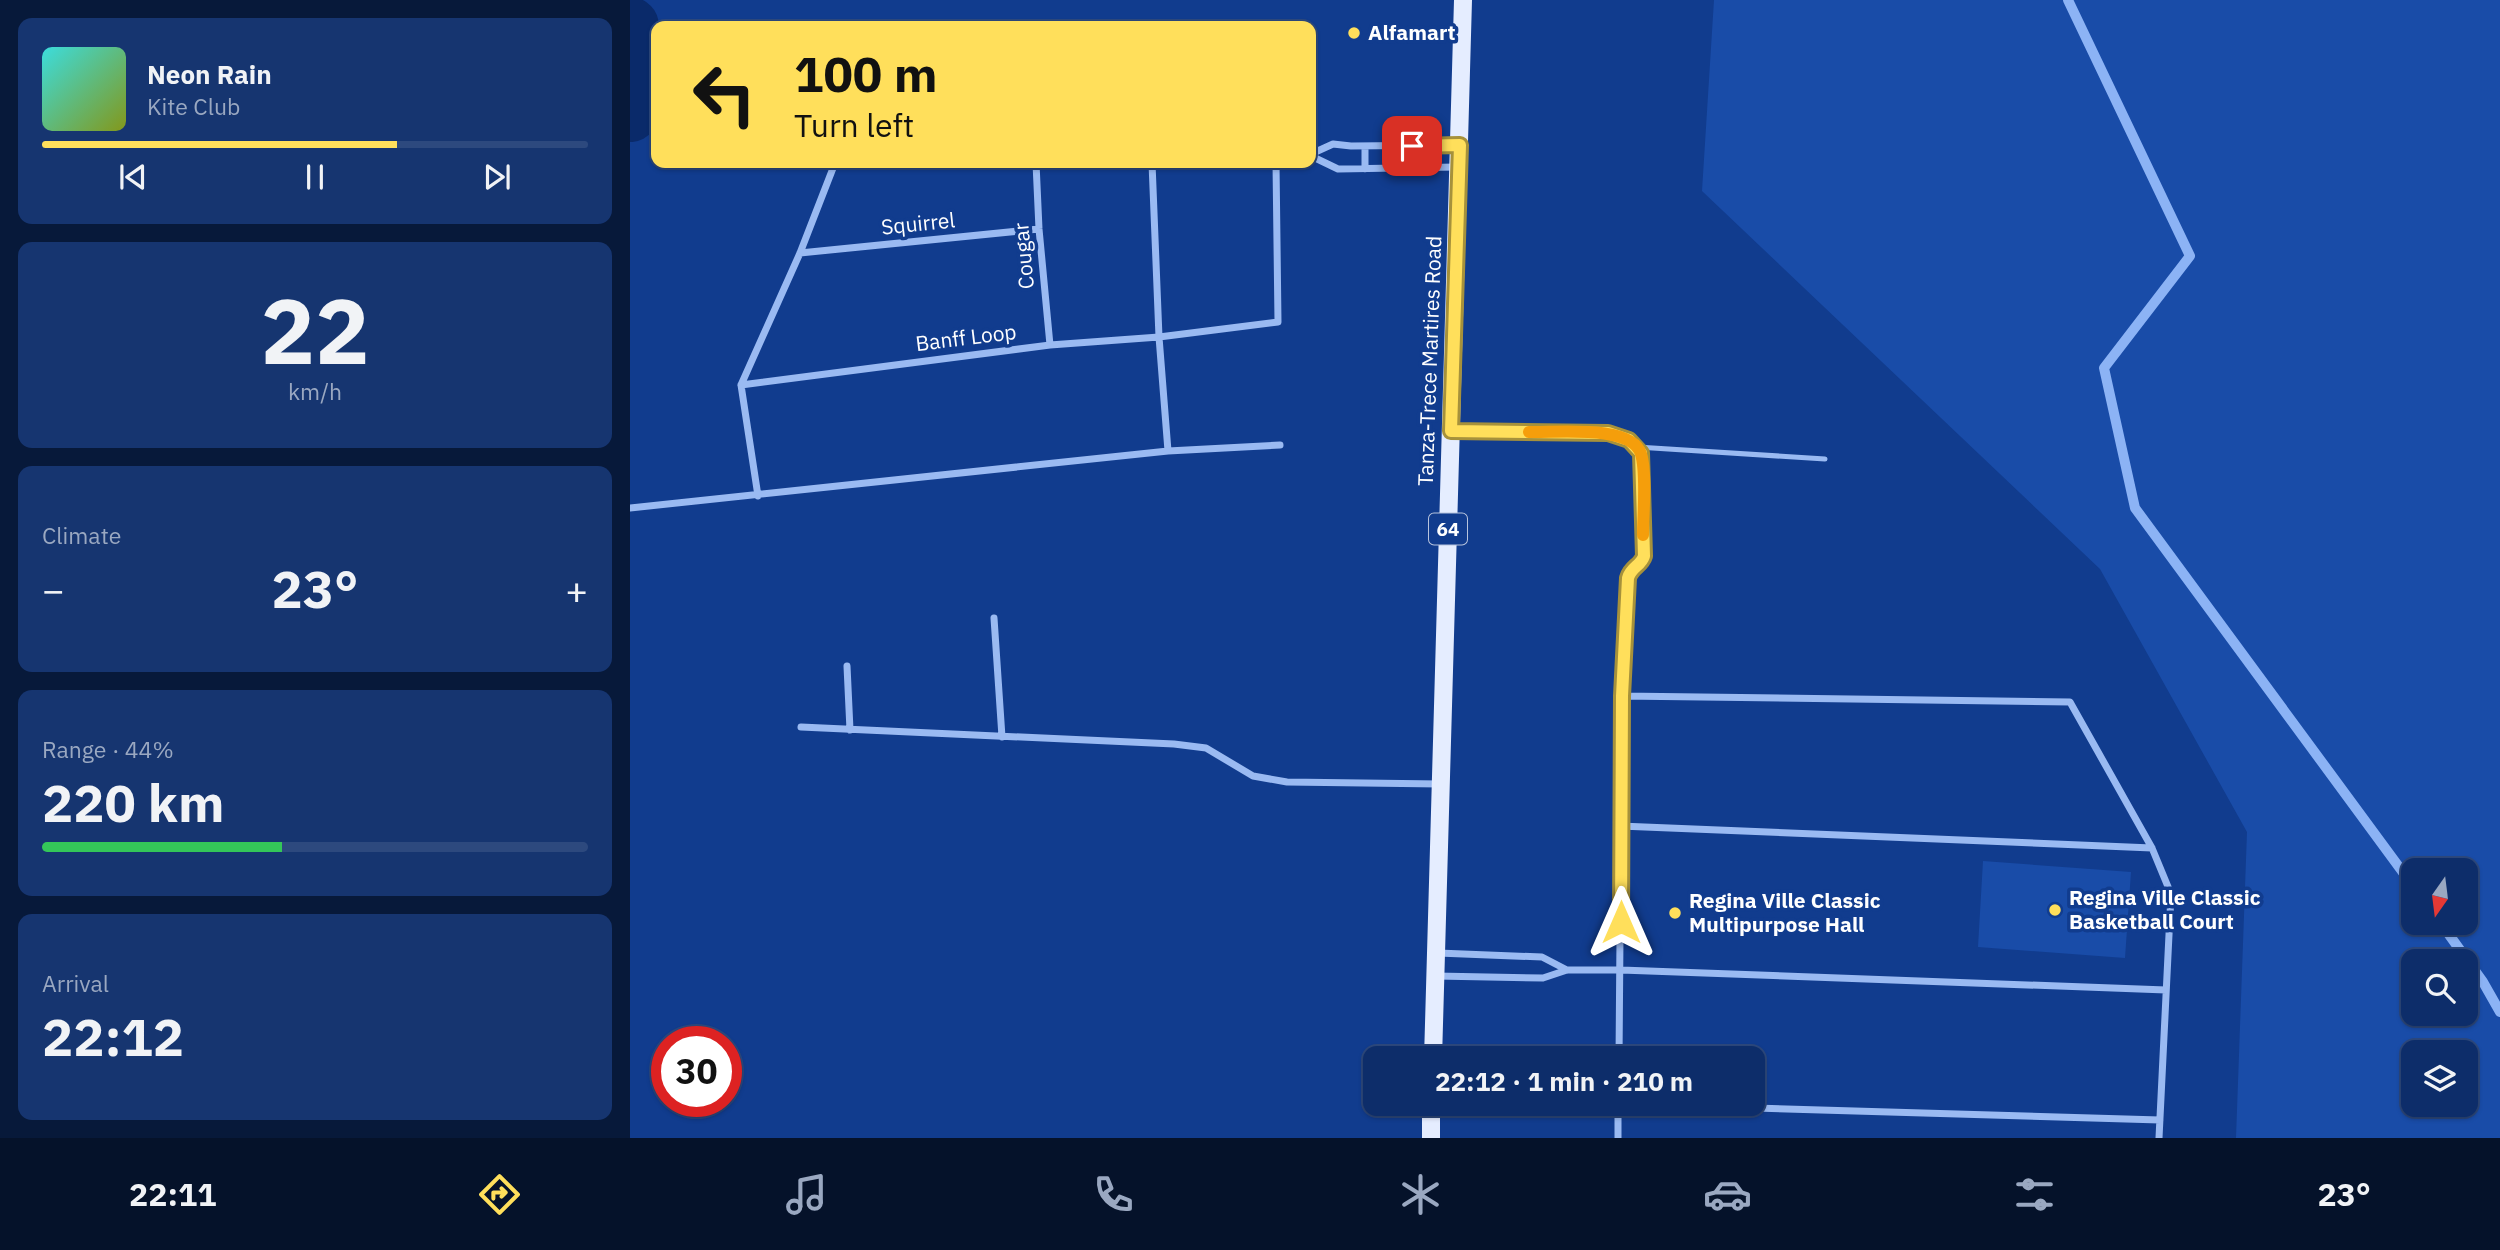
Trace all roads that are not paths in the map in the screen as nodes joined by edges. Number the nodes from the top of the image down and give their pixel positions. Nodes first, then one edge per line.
1 (1463, 0) edge
2 (1460, 145) junction
3 (1365, 146) junction
4 (1316, 152) edge
5 (1316, 158) edge
6 (1459, 167) junction
7 (833, 168) edge
8 (1036, 168) edge
9 (1152, 168) edge
10 (1276, 168) edge
11 (1365, 169) junction
12 (1039, 229) junction
13 (800, 253) junction
14 (1159, 337) junction
15 (1050, 345) junction
16 (741, 385) junction
17 (1451, 431) junction
18 (1280, 446) dead end
19 (1637, 447) junction
20 (1168, 452) junction
21 (1825, 459) dead end
22 (758, 496) junction
23 (630, 508) edge
24 (994, 618) dead end
25 (848, 666) dead end
26 (1622, 696) junction
27 (801, 727) dead end
28 (850, 730) junction
29 (1002, 737) junction
30 (1441, 784) junction
31 (1620, 826) junction
32 (2152, 848) junction
33 (1436, 953) junction
34 (1567, 970) junction
35 (1621, 970) junction
36 (1435, 976) junction
37 (2166, 990) junction
38 (1433, 1046) edge
39 (1619, 1046) edge
40 (1431, 1116) edge
41 (2160, 1120) junction
42 (1430, 1138) edge
43 (1618, 1138) edge
44 (2159, 1138) edge

1 - 2 main road, Tanza-Trece Martires Road / 64
2 - 3 street
2 - 6 main road, Tanza-Trece Martires Road / 64
3 - 4 street
3 - 11 street
5 - 11 street
6 - 11 street
6 - 17 main road, Tanza-Trece Martires Road / 64
7 - 13 street
8 - 12 street, Cougar
9 - 14 street
10 - 14 street, Banff Loop
12 - 13 street, Squirrel
12 - 15 street, Cougar
13 - 16 street
14 - 15 street, Banff Loop
14 - 20 street
15 - 16 street, Banff Loop
16 - 22 street
17 - 19 street
17 - 30 main road, Tanza-Trece Martires Road / 64
18 - 20 street
19 - 21 lane
19 - 26 street
20 - 22 street
22 - 23 street
24 - 29 street
25 - 28 street
26 - 31 street
26 - 32 street
27 - 28 street
28 - 29 street
29 - 30 street
30 - 33 main road, Tanza-Trece Martires Road / 64
31 - 32 street
31 - 35 street
32 - 37 street
33 - 34 street
33 - 36 main road, Tanza-Trece Martires Road / 64
34 - 35 street
34 - 36 street
35 - 37 street
35 - 39 street
36 - 38 main road, Tanza-Trece Martires Road / 64
37 - 41 street
40 - 42 main road
41 - 43 street
41 - 44 street

